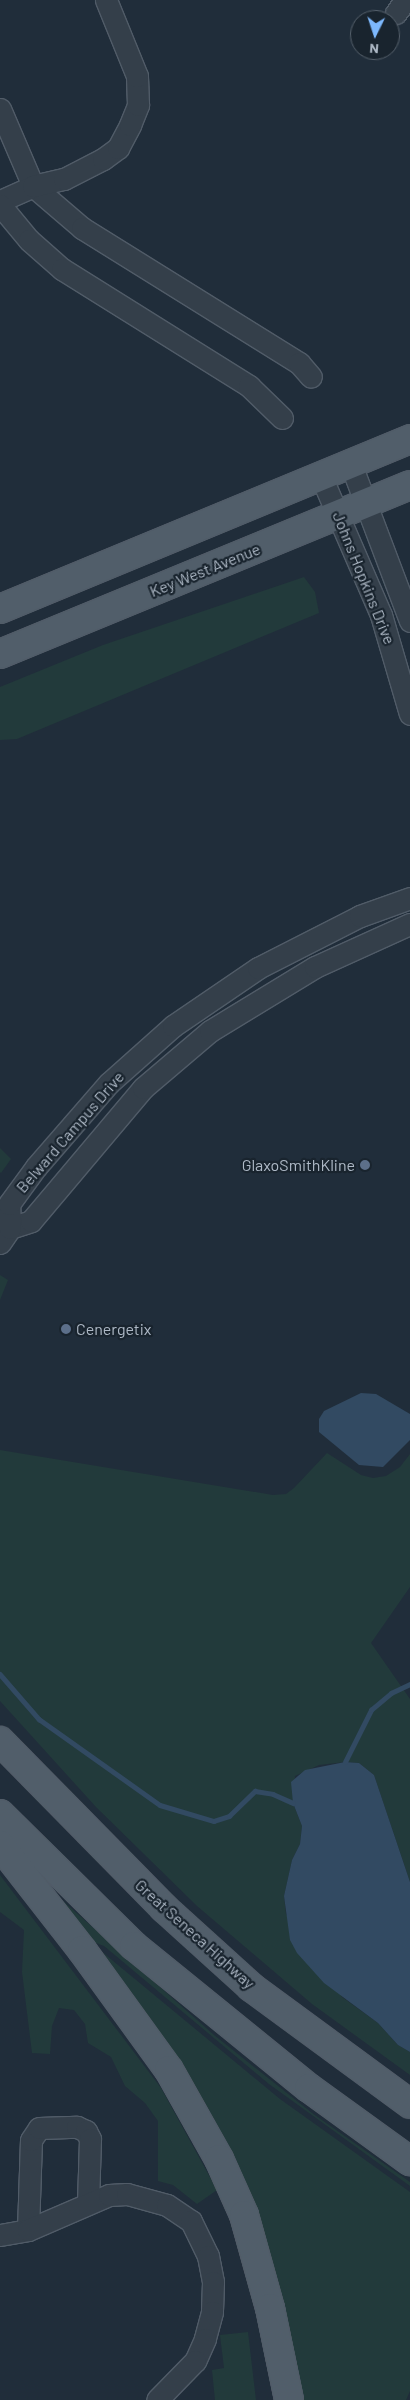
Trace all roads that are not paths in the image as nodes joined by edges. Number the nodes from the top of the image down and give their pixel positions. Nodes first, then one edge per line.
1 (106, 0) edge
2 (0, 109) edge
3 (33, 186) junction
4 (0, 201) edge
5 (0, 206) edge
6 (311, 377) dead end
7 (282, 418) dead end
8 (410, 439) edge
9 (350, 462) junction
10 (320, 474) junction
11 (410, 485) edge
12 (366, 503) junction
13 (338, 514) junction
14 (0, 608) edge
15 (410, 621) edge
16 (0, 654) edge
17 (410, 714) edge
18 (410, 898) edge
19 (410, 924) edge
20 (5, 1236) edge
21 (0, 1741) edge
22 (0, 1814) edge
23 (0, 1845) edge
24 (410, 2104) edge
25 (410, 2162) edge
26 (88, 2202) junction
27 (28, 2230) junction
28 (0, 2234) edge
29 (157, 2400) edge
30 (288, 2400) edge

1 - 3 street
2 - 3 street
3 - 4 street
3 - 6 street
5 - 7 street
8 - 9 main road
9 - 10 main road
9 - 12 street, Johns Hopkins Drive
10 - 13 street, Johns Hopkins Drive
10 - 14 main road
11 - 12 main road, Key West Avenue
12 - 13 main road, Key West Avenue
12 - 15 street, Johns Hopkins Drive
13 - 16 main road, Key West Avenue
13 - 17 street, Johns Hopkins Drive
18 - 20 street, Belward Campus Drive
19 - 20 street, Belward Campus Drive
21 - 24 main road, Great Seneca Highway
22 - 25 main road
23 - 30 main road
26 - 27 street
26 - 27 street
26 - 29 street
27 - 28 street

